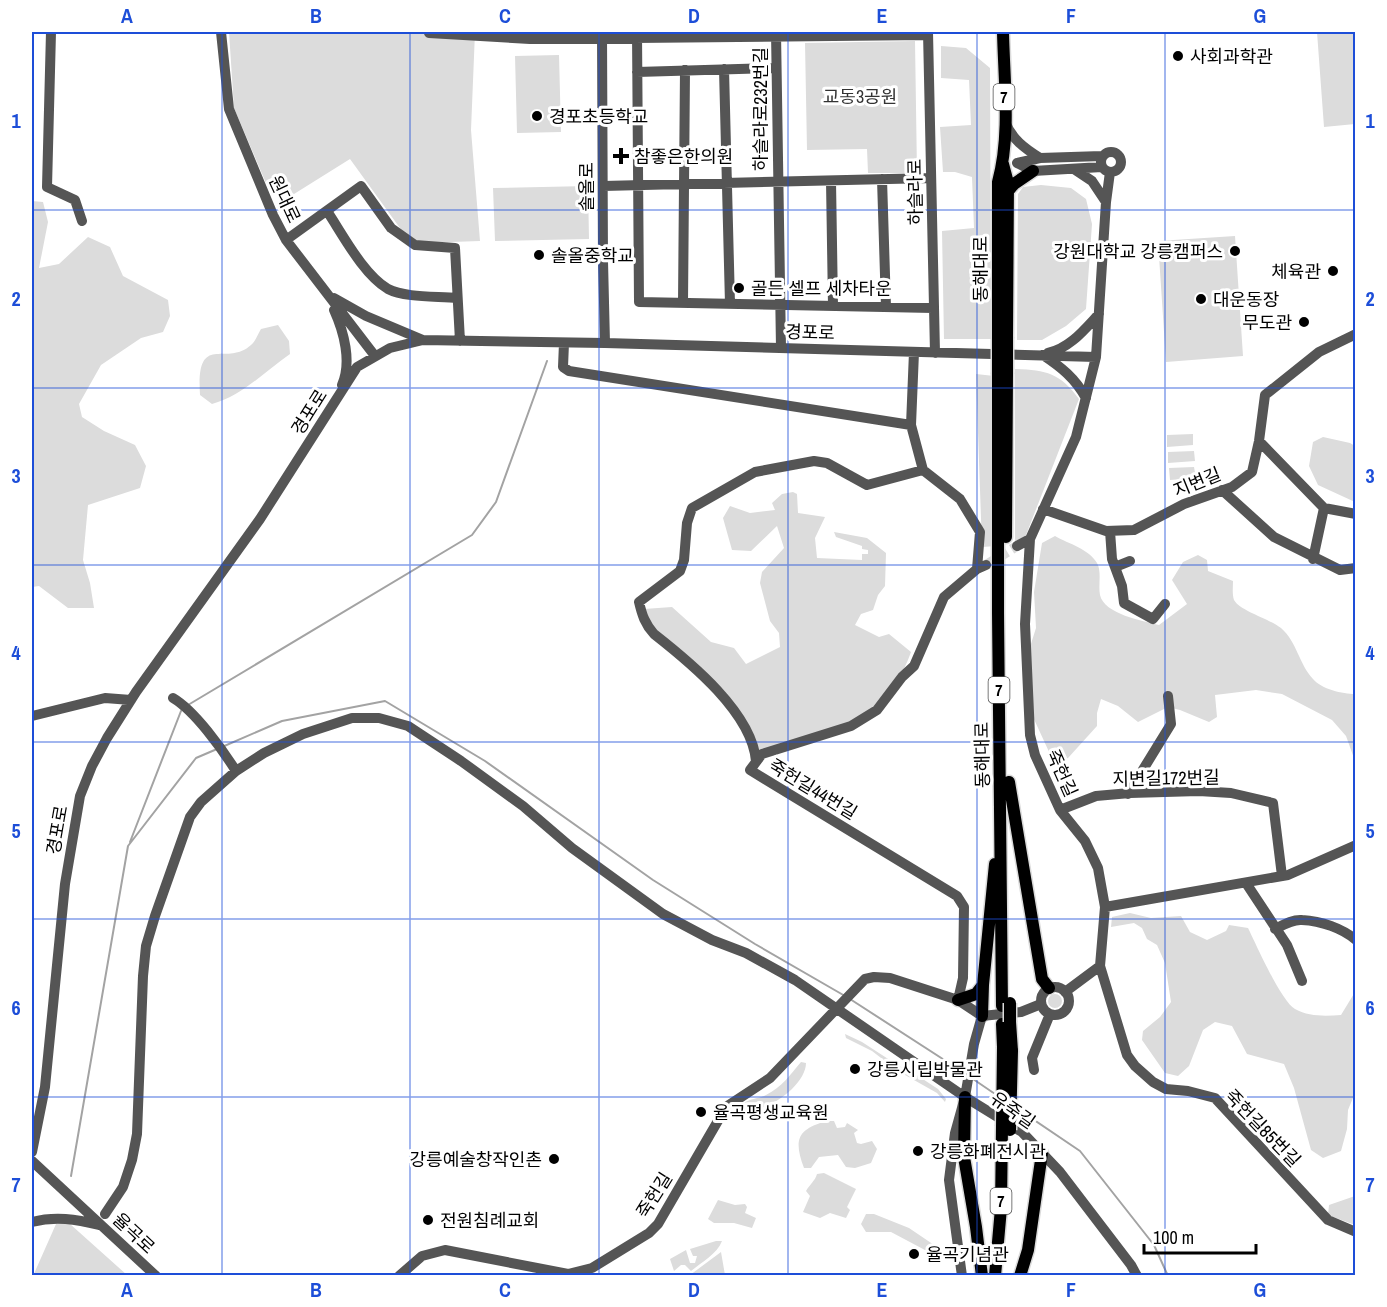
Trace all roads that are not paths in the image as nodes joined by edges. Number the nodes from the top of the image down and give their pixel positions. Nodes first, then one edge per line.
1 (51, 32) edge
2 (221, 32) edge
3 (1003, 32) edge
4 (429, 33) edge
5 (882, 33) edge
6 (928, 33) edge
7 (776, 34) edge
8 (568, 35) edge
9 (602, 35) edge
10 (637, 35) edge
11 (775, 68) junction
12 (724, 69) junction
13 (685, 70) junction
14 (637, 72) junction
15 (1005, 121) junction
16 (1040, 158) junction
17 (1003, 163) junction
18 (1017, 164) junction
19 (1105, 165) junction
20 (1074, 169) junction
21 (1033, 171) junction
22 (931, 178) junction
23 (882, 179) junction
24 (831, 181) junction
25 (777, 182) junction
26 (727, 183) junction
27 (684, 184) junction
28 (603, 186) junction
29 (638, 186) junction
30 (1008, 191) junction
31 (1106, 202) junction
32 (327, 211) junction
33 (82, 221) dead end
34 (286, 240) junction
35 (326, 291) junction
36 (458, 298) junction
37 (683, 303) junction
38 (730, 304) junction
39 (780, 305) junction
40 (832, 306) junction
41 (886, 307) junction
42 (933, 308) junction
43 (1099, 314) junction
44 (1356, 334) edge
45 (1003, 337) junction
46 (423, 340) junction
47 (460, 341) junction
48 (564, 343) junction
49 (605, 343) junction
50 (780, 348) junction
51 (914, 352) junction
52 (935, 352) junction
53 (1042, 355) junction
54 (375, 356) junction
55 (1096, 357) junction
56 (1003, 374) junction
57 (1086, 398) junction
58 (332, 407) junction
59 (911, 425) junction
60 (1259, 441) junction
61 (923, 470) junction
62 (1222, 490) junction
63 (1324, 508) junction
64 (1043, 509) junction
65 (1356, 514) edge
66 (1110, 531) junction
67 (1030, 539) junction
68 (1017, 546) tunnel mouth
69 (1313, 559) junction
70 (1130, 561) dead end
71 (1115, 567) junction
72 (1356, 568) edge
73 (1165, 604) dead end
74 (1168, 696) dead end
75 (131, 700) junction
76 (177, 701) dead end
77 (32, 716) edge
78 (756, 761) junction
79 (234, 768) junction
80 (1009, 782) junction
81 (1128, 794) junction
82 (1060, 810) junction
83 (1001, 821) junction
84 (1356, 844) edge
85 (1282, 876) junction
86 (1246, 883) junction
87 (1105, 907) junction
88 (1275, 928) junction
89 (1356, 940) edge
90 (1101, 966) junction
91 (1302, 981) dead end
92 (983, 985) junction
93 (1049, 988) junction
94 (1065, 992) junction
95 (958, 1000) junction
96 (1006, 1004) junction
97 (1041, 1004) junction
98 (839, 1006) junction
99 (1050, 1014) junction
100 (982, 1016) junction
101 (1034, 1070) dead end
102 (45, 1087) junction
103 (32, 1093) edge
104 (965, 1097) junction
105 (1006, 1128) junction
106 (32, 1152) edge
107 (1042, 1153) junction
108 (32, 1161) edge
109 (105, 1214) dead end
110 (32, 1222) edge
111 (102, 1226) junction
112 (1356, 1232) edge
113 (593, 1272) edge
114 (156, 1275) edge
115 (399, 1275) edge
116 (962, 1275) edge
117 (982, 1275) edge
118 (995, 1275) edge
119 (1003, 1275) edge
120 (1020, 1275) edge
121 (1137, 1275) edge

1 - 33 street
2 - 34 street, 원대로
3 - 15 main road, 동해대로 / 7
4 - 8 street
5 - 6 street
5 - 7 street
6 - 22 street, 하슬라로
7 - 10 street
7 - 11 street, 하슬라로232번길
8 - 9 street
9 - 10 street
9 - 28 street, 솔올로
10 - 14 street
11 - 12 street
11 - 25 street, 하슬라로232번길
12 - 13 street
12 - 26 street, 하슬라로232번길
13 - 14 street
13 - 27 street
14 - 29 street
15 - 16 street
15 - 17 main road, 동해대로 / 7
16 - 18 street
16 - 19 street
17 - 18 street
17 - 30 main road, 동해대로 / 7
17 - 45 main road, 동해대로 / 7
18 - 21 street
19 - 20 street
19 - 31 street
20 - 21 street
20 - 31 street
21 - 30 main road
22 - 23 street, 하슬라로232번길
22 - 42 street, 하슬라로
23 - 24 street, 하슬라로232번길
23 - 41 street
24 - 25 street, 하슬라로232번길
24 - 40 street
25 - 26 street, 하슬라로232번길
25 - 39 street, 하슬라로232번길
26 - 27 street, 하슬라로232번길
26 - 38 street, 하슬라로232번길
27 - 29 street, 하슬라로232번길
27 - 37 street
28 - 29 street, 하슬라로232번길
28 - 49 street, 솔올로
29 - 37 street
30 - 45 main road, 동해대로 / 7
31 - 43 street
32 - 34 street
32 - 36 street
32 - 36 street
34 - 35 street, 원대로
35 - 46 street
35 - 54 street, 원대로
35 - 58 street
36 - 47 street
37 - 38 street
38 - 39 street
39 - 40 street
39 - 50 street, 하슬라로232번길
40 - 41 street
41 - 42 street
42 - 52 street, 하슬라로
43 - 53 street
43 - 55 street
44 - 60 street, 지변길
45 - 56 main road, 동해대로 / 7, bridge
46 - 47 street, 경포로
46 - 54 street, 경포로
47 - 48 street, 경포로
48 - 49 street, 경포로
48 - 59 street
49 - 50 street, 경포로
50 - 51 street, 경포로
51 - 52 street, 경포로
51 - 59 street
52 - 53 street, 경포로
53 - 55 street, 경포로
53 - 57 street
54 - 58 street, 경포로
55 - 57 street
56 - 80 main road, 동해대로 / 7
56 - 83 main road, 동해대로 / 7
57 - 64 street
58 - 75 street, 경포로
59 - 61 street
60 - 62 street, 지변길
60 - 63 street
61 - 78 street, 죽헌길44번길
61 - 78 street
62 - 66 street, 지변길
62 - 69 street
63 - 65 street
63 - 69 street
64 - 66 street, 지변길
64 - 67 street
66 - 71 street
67 - 68 street
67 - 82 street, 죽헌길
69 - 72 street
70 - 71 street
71 - 73 street
74 - 81 street
75 - 77 street
75 - 102 street, 경포로
76 - 79 street
78 - 95 street, 죽헌길44번길
79 - 98 street, 유죽길
79 - 109 street, 유죽길
80 - 93 main road
80 - 96 main road, 동해대로 / 7
81 - 82 street, 지변길172번길
81 - 85 street, 지변길172번길
82 - 87 street, 죽헌길
83 - 92 main road
83 - 96 main road, 동해대로 / 7
84 - 85 street
85 - 86 street
86 - 87 street
86 - 88 street
87 - 90 street, 죽헌길
88 - 89 street
88 - 91 street
90 - 94 street
90 - 112 street, 죽헌길85번길
92 - 95 main road
92 - 100 main road
93 - 94 street
93 - 97 street
94 - 99 street
95 - 98 street, 죽헌길
95 - 100 street
96 - 105 main road, 동해대로 / 7, bridge
97 - 99 street
97 - 100 street
98 - 104 street, 유죽길
98 - 113 street, 죽헌길
99 - 101 street
100 - 104 street
102 - 103 street
102 - 106 street, 경포로
104 - 107 street, 유죽길
104 - 116 street
104 - 117 main road
105 - 118 main road, 동해대로 / 7
105 - 119 main road, 동해대로 / 7
107 - 120 main road
107 - 121 street, 유죽길
108 - 111 street, 율곡로
110 - 111 street
111 - 114 street, 율곡로
113 - 115 street, 죽헌길

